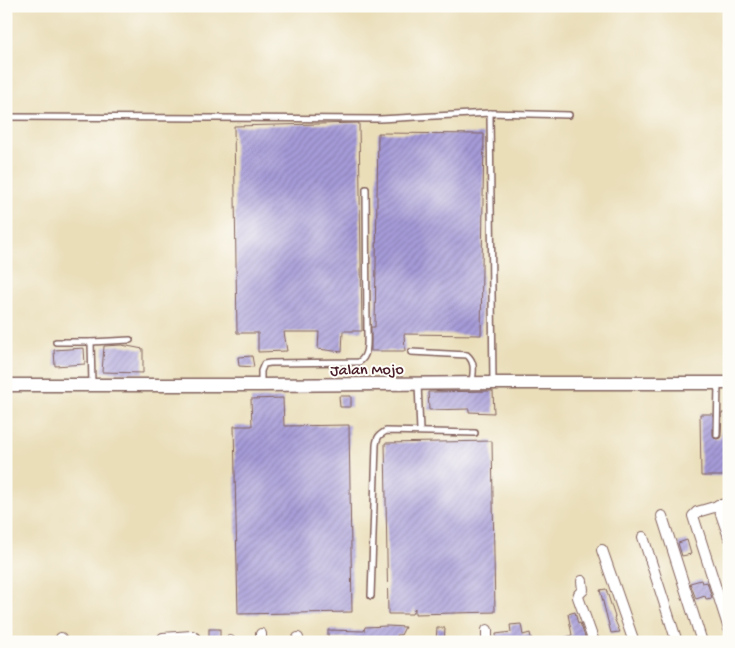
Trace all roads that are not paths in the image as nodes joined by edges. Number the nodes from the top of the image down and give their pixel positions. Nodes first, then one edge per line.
1 (490, 113) junction
2 (569, 115) dead end
3 (6, 117) edge
4 (366, 189) dead end
5 (130, 340) dead end
6 (56, 342) dead end
7 (91, 342) junction
8 (411, 352) dead end
9 (493, 383) junction
10 (724, 383) edge
11 (418, 384) junction
12 (472, 384) junction
13 (6, 385) edge
14 (92, 385) junction
15 (261, 385) junction
16 (420, 432) junction
17 (475, 433) dead end
18 (717, 436) dead end
19 (723, 504) edge
20 (662, 516) dead end
21 (729, 536) edge
22 (643, 537) dead end
23 (602, 550) dead end
24 (582, 581) dead end
25 (371, 596) dead end
26 (729, 629) edge
27 (487, 630) dead end
28 (161, 642) edge
29 (196, 642) edge
30 (487, 642) edge
31 (594, 642) edge
32 (634, 642) edge
33 (677, 642) edge
34 (702, 642) edge

1 - 2 lane
1 - 3 lane
1 - 9 lane
4 - 15 lane
5 - 7 lane
6 - 7 lane
7 - 14 lane
8 - 12 lane
9 - 10 street, Jalan Mojo
9 - 12 street, Jalan Mojo
10 - 18 lane
11 - 12 street, Jalan Mojo
11 - 15 street, Jalan Mojo
11 - 16 lane
13 - 14 street, Jalan Mojo
14 - 15 street, Jalan Mojo
16 - 17 lane
16 - 25 lane
19 - 21 street
19 - 26 street
20 - 34 street
22 - 33 street
23 - 32 street
24 - 31 street
27 - 30 street
28 - 29 street

